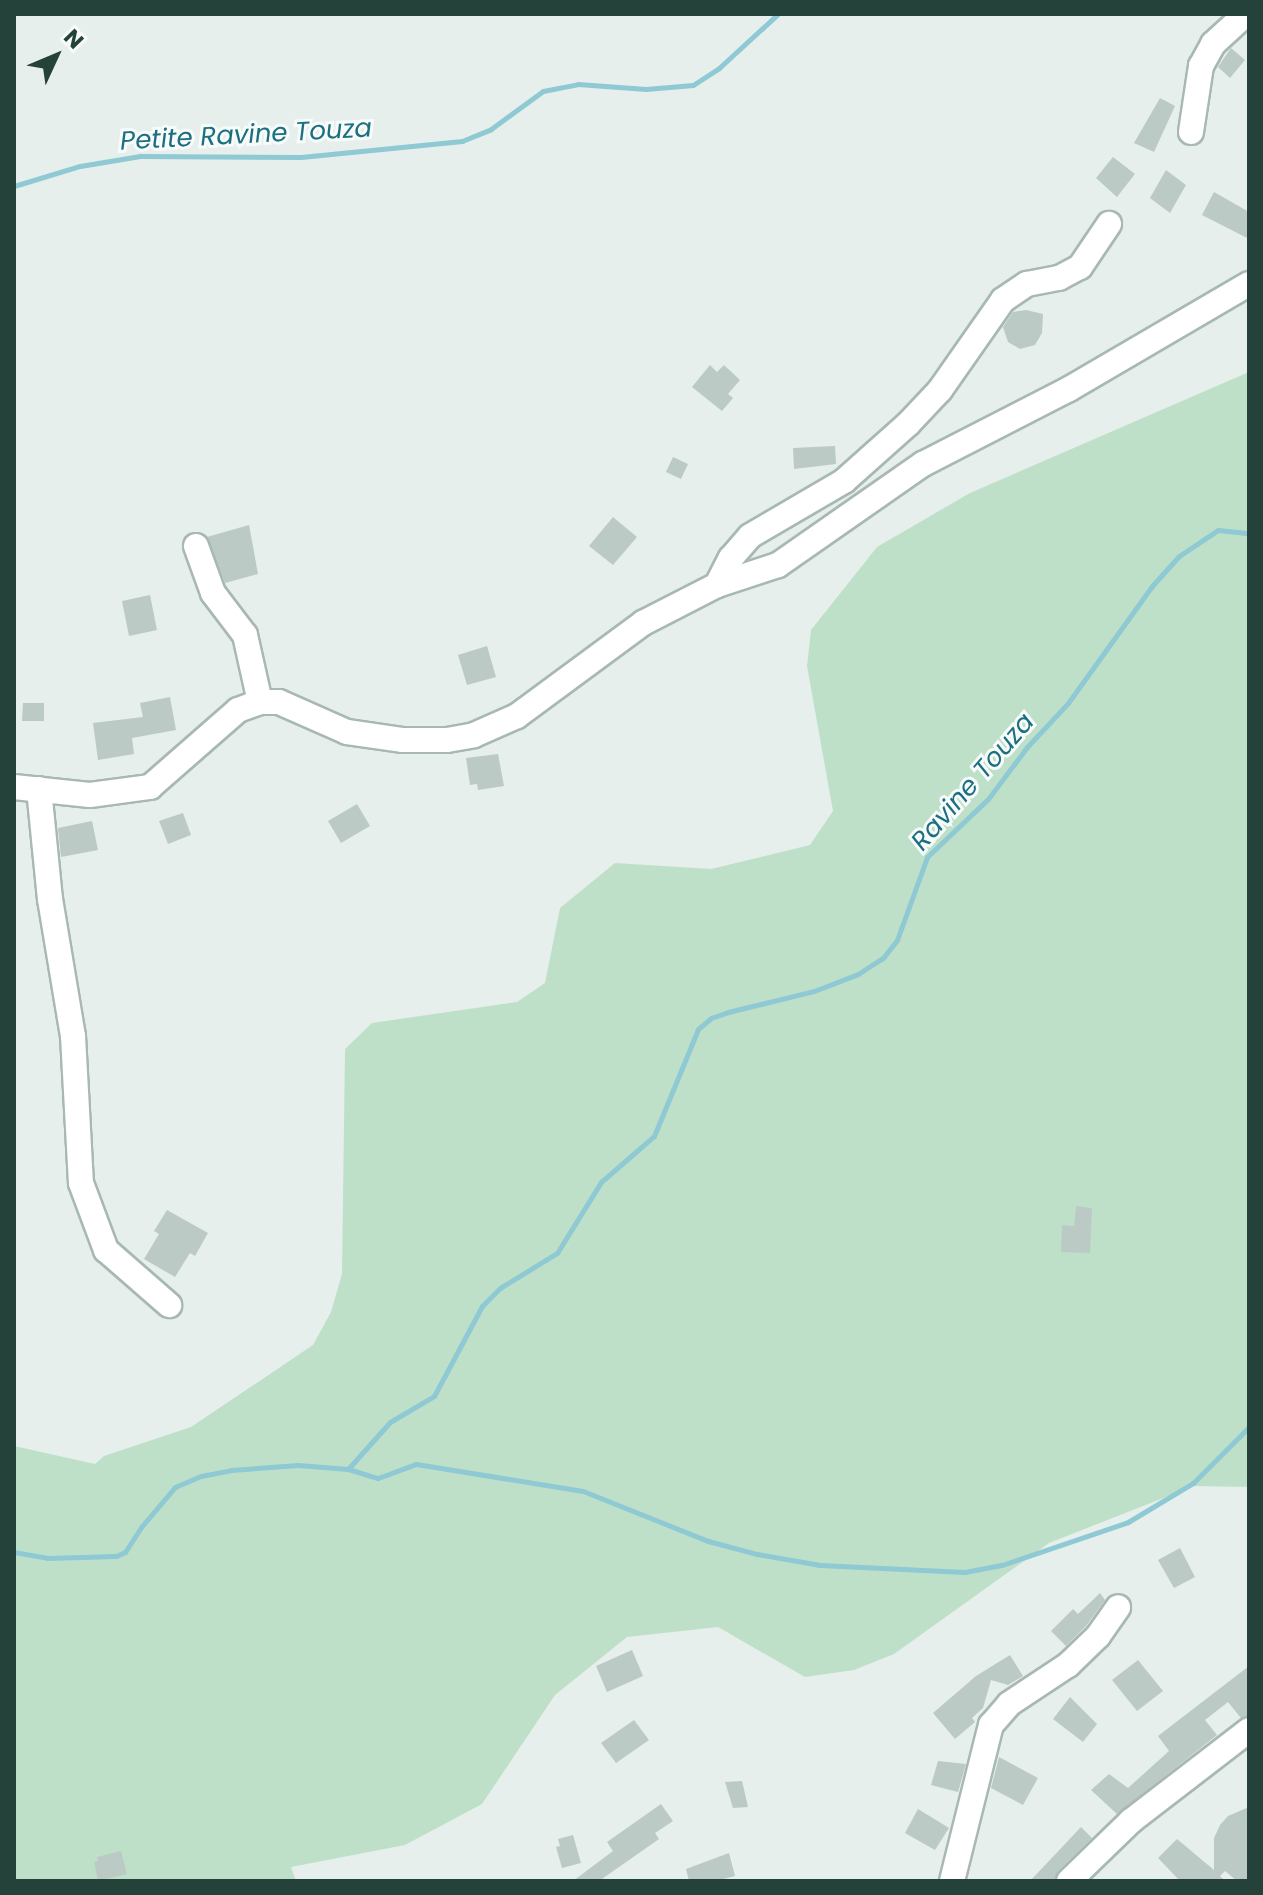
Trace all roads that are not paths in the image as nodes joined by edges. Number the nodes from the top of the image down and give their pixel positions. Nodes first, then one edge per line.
1 (1246, 14) edge
2 (1191, 132) dead end
3 (1109, 224) dead end
4 (1249, 284) edge
5 (196, 546) dead end
6 (717, 585) junction
7 (260, 702) junction
8 (14, 787) edge
9 (39, 789) junction
10 (169, 1305) dead end
11 (1118, 1607) dead end
12 (1249, 1730) edge
13 (952, 1881) edge
14 (1069, 1881) edge

1 - 2 street
3 - 6 street
4 - 6 street
5 - 7 street
6 - 7 street
7 - 9 street
8 - 9 street
9 - 10 street
11 - 13 street
12 - 14 street

